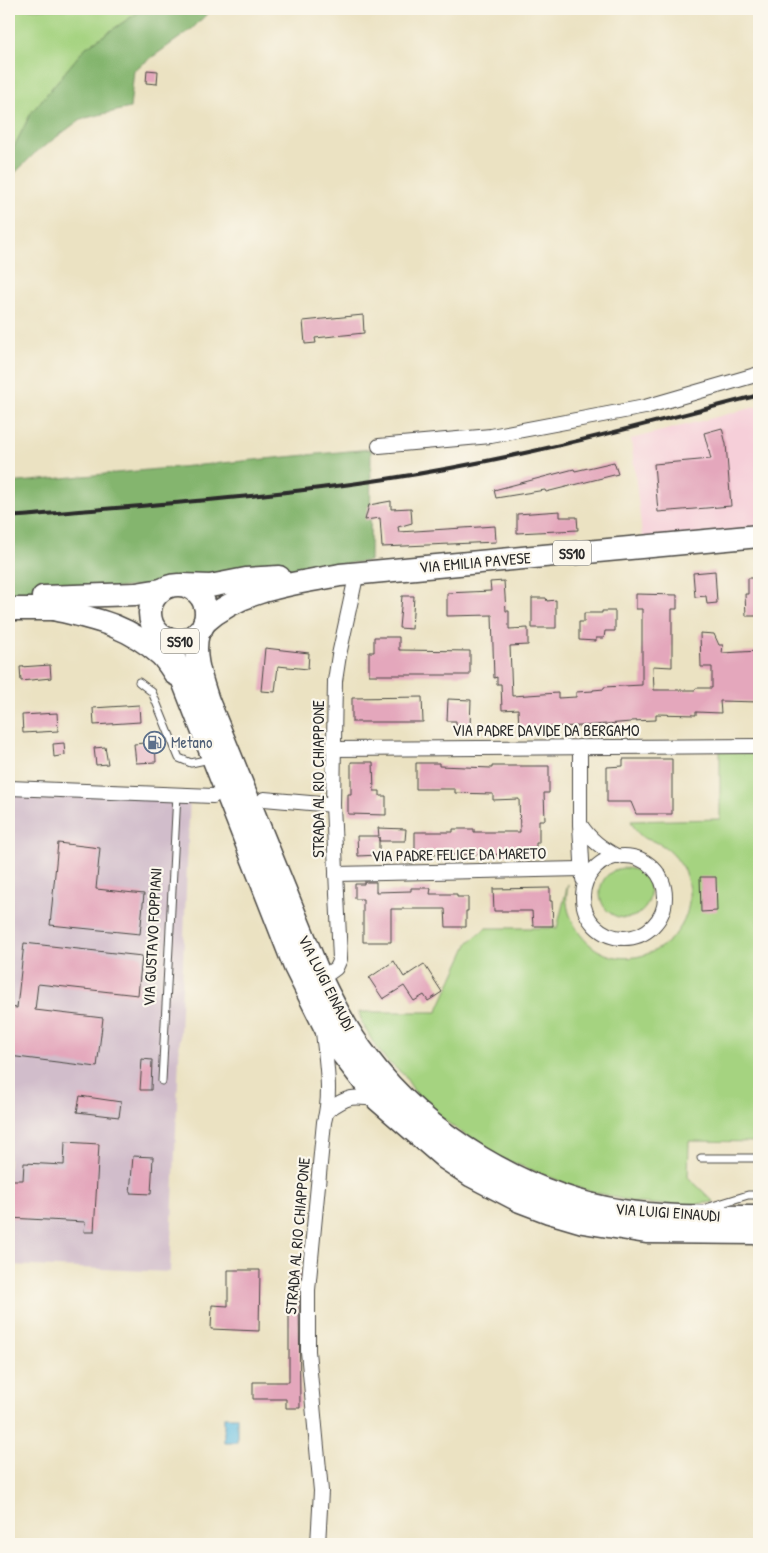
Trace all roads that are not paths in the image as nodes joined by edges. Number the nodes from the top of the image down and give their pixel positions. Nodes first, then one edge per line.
1 (759, 374) edge
2 (379, 446) dead end
3 (759, 536) edge
4 (349, 574) junction
5 (172, 588) junction
6 (9, 598) edge
7 (50, 608) junction
8 (9, 609) edge
9 (201, 628) junction
10 (163, 636) junction
11 (183, 681) junction
12 (139, 682) dead end
13 (759, 746) edge
14 (580, 747) junction
15 (333, 749) junction
16 (213, 759) junction
17 (9, 788) edge
18 (177, 794) junction
19 (213, 796) dead end
20 (264, 800) dead end
21 (333, 805) junction
22 (580, 824) junction
23 (618, 857) junction
24 (582, 869) junction
25 (336, 874) junction
26 (584, 889) junction
27 (321, 979) junction
28 (321, 1021) junction
29 (162, 1081) dead end
30 (378, 1100) junction
31 (327, 1110) junction
32 (701, 1158) dead end
33 (759, 1158) edge
34 (759, 1195) edge
35 (682, 1216) junction
36 (759, 1217) edge
37 (759, 1233) edge
38 (318, 1544) edge

1 - 2 street
3 - 4 main road, VIA EMILIA PAVESE / SS10
4 - 5 main road, VIA EMILIA PAVESE / SS10
4 - 9 main road, VIA EMILIA PAVESE / SS10
4 - 15 street, STRADA AL RIO CHIAPPONE
5 - 6 main road, VIA EMILIA PAVESE / SS10
5 - 9 main road, SS10
5 - 10 main road, SS10
7 - 8 main road, SS10
7 - 10 main road, SS10
7 - 11 main road
9 - 10 main road, SS10
9 - 27 main road, VIA LUIGI EINAUDI
10 - 11 main road, VIA LUIGI EINAUDI
11 - 16 main road, VIA LUIGI EINAUDI
12 - 16 lane
13 - 14 street, VIA PADRE DAVIDE DA BERGAMO
14 - 15 street, VIA PADRE DAVIDE DA BERGAMO
14 - 22 street
15 - 21 street, STRADA AL RIO CHIAPPONE
16 - 28 main road, VIA LUIGI EINAUDI
17 - 18 street
18 - 19 street
18 - 29 lane, VIA GUSTAVO FOPPIANI
20 - 21 street
21 - 25 street, STRADA AL RIO CHIAPPONE
22 - 23 street
22 - 24 street
23 - 26 street
23 - 26 street
24 - 25 street, VIA PADRE FELICE DA MARETO
24 - 26 street
25 - 27 street, STRADA AL RIO CHIAPPONE
27 - 35 main road, VIA LUIGI EINAUDI
28 - 30 main road, VIA LUIGI EINAUDI
28 - 31 street, STRADA AL RIO CHIAPPONE
30 - 31 street
30 - 37 main road, VIA LUIGI EINAUDI
31 - 38 street, STRADA AL RIO CHIAPPONE
32 - 33 lane
34 - 35 lane
35 - 36 main road, VIA LUIGI EINAUDI

